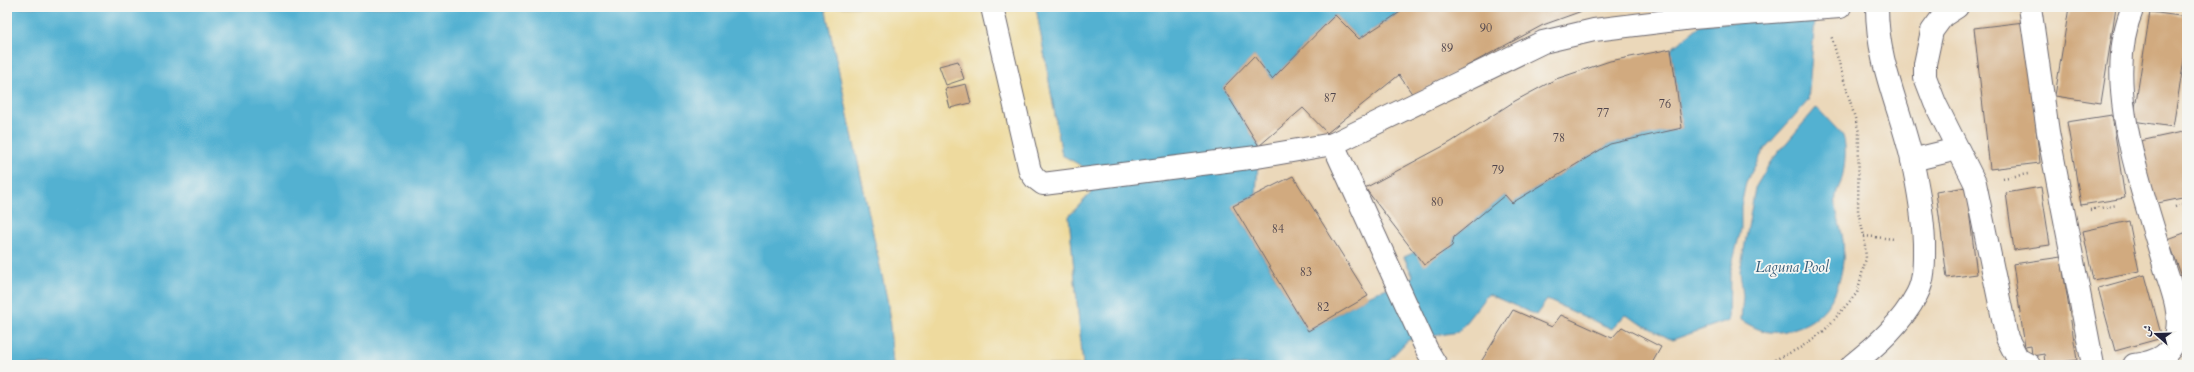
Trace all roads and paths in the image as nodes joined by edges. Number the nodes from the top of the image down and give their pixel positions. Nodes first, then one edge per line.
1 (992, 7) edge
2 (1877, 7) edge
3 (1957, 7) edge
4 (2030, 7) edge
5 (2133, 7) edge
6 (1827, 8) edge
7 (1333, 144) junction
8 (1957, 149) junction
9 (1912, 160) junction
10 (2056, 170) junction
11 (1975, 184) junction
12 (2145, 200) junction
13 (2064, 215) junction
14 (1431, 357) edge
15 (1764, 365) edge
16 (1852, 365) edge
17 (2029, 365) edge
18 (2093, 365) edge
19 (2134, 365) edge

1 - 7 street
2 - 9 street
3 - 8 street
4 - 10 street
5 - 12 street
6 - 7 street
6 - 15 path
7 - 14 street
8 - 9 street
8 - 11 street
9 - 16 street
10 - 11 path
10 - 13 street
11 - 17 street
12 - 13 path
12 - 19 street
13 - 18 street

